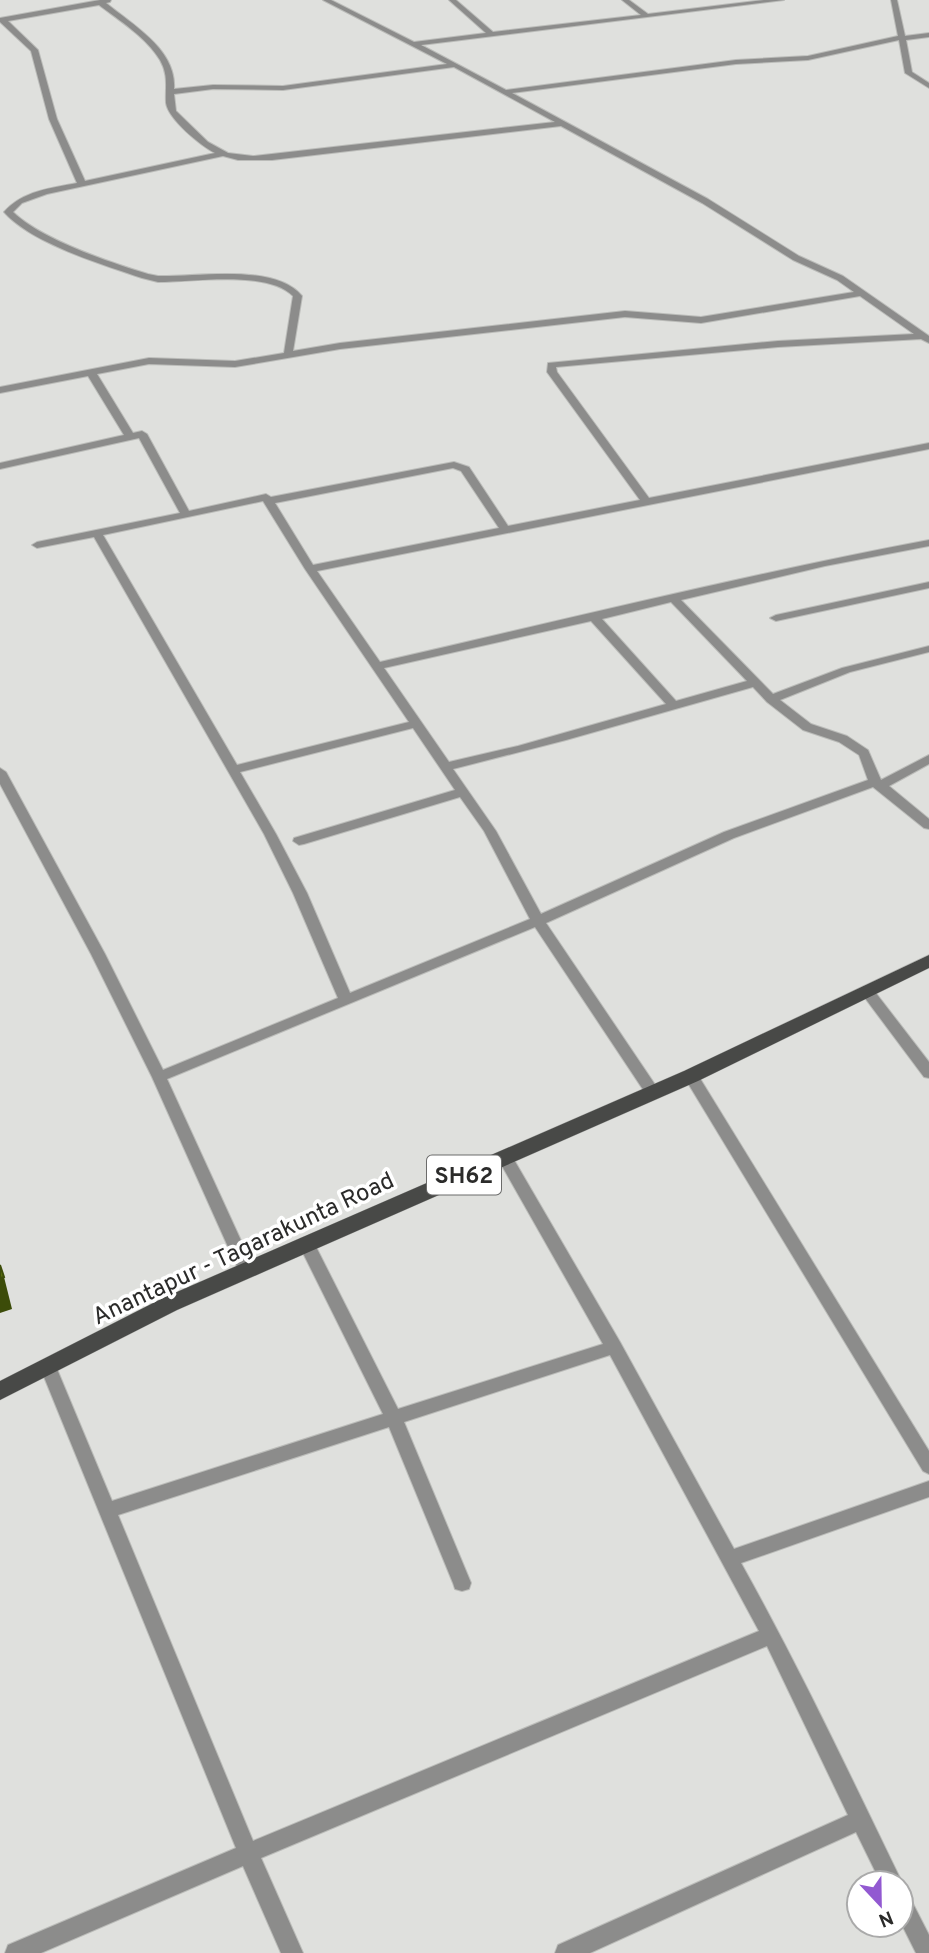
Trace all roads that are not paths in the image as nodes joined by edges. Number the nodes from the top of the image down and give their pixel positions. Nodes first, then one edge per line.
1 (113, 0) edge
2 (326, 0) edge
3 (452, 0) edge
4 (625, 0) edge
5 (781, 0) edge
6 (894, 0) edge
7 (100, 2) junction
8 (647, 16) junction
9 (2, 20) edge
10 (492, 35) junction
11 (929, 35) edge
12 (901, 38) junction
13 (413, 44) junction
14 (455, 65) junction
15 (919, 72) dead end
16 (909, 73) junction
17 (929, 86) edge
18 (170, 92) junction
19 (505, 92) junction
20 (561, 124) junction
21 (223, 154) junction
22 (82, 184) junction
23 (864, 293) junction
24 (925, 334) edge
25 (288, 355) junction
26 (91, 372) junction
27 (0, 390) edge
28 (130, 437) junction
29 (929, 446) edge
30 (0, 466) edge
31 (269, 501) junction
32 (647, 503) junction
33 (187, 515) junction
34 (505, 530) junction
35 (97, 533) junction
36 (929, 543) edge
37 (37, 545) dead end
38 (310, 569) junction
39 (929, 585) edge
40 (672, 597) junction
41 (594, 617) junction
42 (776, 618) dead end
43 (929, 649) edge
44 (377, 666) junction
45 (755, 683) junction
46 (771, 699) junction
47 (672, 705) junction
48 (416, 724) junction
49 (929, 759) edge
50 (444, 767) junction
51 (232, 770) junction
52 (0, 772) edge
53 (878, 784) junction
54 (462, 792) junction
55 (929, 825) edge
56 (299, 841) dead end
57 (537, 919) junction
58 (929, 961) edge
59 (867, 991) junction
60 (346, 999) junction
61 (929, 1073) edge
62 (691, 1076) junction
63 (159, 1077) junction
64 (653, 1093) junction
65 (505, 1157) junction
66 (306, 1244) junction
67 (246, 1269) junction
68 (614, 1347) junction
69 (48, 1367) junction
70 (0, 1391) edge
71 (394, 1418) junction
72 (929, 1466) edge
73 (929, 1489) edge
74 (107, 1511) junction
75 (729, 1559) junction
76 (462, 1583) dead end
77 (771, 1635) junction
78 (861, 1819) junction
79 (248, 1853) junction
80 (885, 1869) edge
81 (915, 1931) edge
82 (925, 1952) edge
83 (16, 1953) edge
84 (292, 1953) edge
85 (566, 1953) edge

1 - 7 street
2 - 13 street
3 - 10 street
4 - 8 street
5 - 8 street
6 - 12 street
7 - 9 street
7 - 18 street
8 - 10 street
9 - 22 street
10 - 13 street
11 - 12 street
12 - 16 street
12 - 19 street
13 - 14 street
14 - 18 street
14 - 19 street
15 - 16 street
16 - 17 street
18 - 21 street
19 - 20 street
20 - 21 street
20 - 23 street
21 - 22 street
22 - 25 street
23 - 24 street
23 - 25 street
24 - 32 street
25 - 26 street
26 - 27 street
26 - 28 street
28 - 30 street
28 - 33 street
29 - 32 street
31 - 33 street
31 - 34 street
31 - 38 street
32 - 34 street
33 - 35 street
34 - 38 street
35 - 37 street
35 - 51 street
36 - 40 street
38 - 44 street
39 - 42 street
40 - 41 street
40 - 45 street
41 - 44 street
41 - 47 street
43 - 46 street
44 - 48 street
45 - 46 street
45 - 47 street
46 - 53 street
47 - 50 street
48 - 50 street
48 - 51 street
49 - 53 street
50 - 54 street
51 - 60 street
52 - 63 street
53 - 55 street
53 - 57 street
54 - 56 street
54 - 57 street
57 - 60 street
57 - 64 street
58 - 59 main road, Anantapur - Tagarakunta Road / SH62
59 - 61 street
59 - 62 main road, Anantapur - Tagarakunta Road / SH62
60 - 63 street
62 - 64 main road, Anantapur - Tagarakunta Road / SH62
62 - 72 street
63 - 67 street
64 - 65 main road, Anantapur - Tagarakunta Road / SH62
65 - 66 main road, Anantapur - Tagarakunta Road / SH62
65 - 68 street
66 - 67 main road, Anantapur - Tagarakunta Road / SH62
66 - 71 street
67 - 69 main road, Anantapur - Tagarakunta Road / SH62
68 - 71 street
68 - 75 street
69 - 70 main road, Anantapur - Tagarakunta Road / SH62
69 - 74 street
71 - 74 street
71 - 76 street
73 - 75 street
74 - 79 street
75 - 77 street
77 - 78 street
77 - 79 street
78 - 80 street
78 - 85 street
79 - 83 street
79 - 84 street
81 - 82 street

